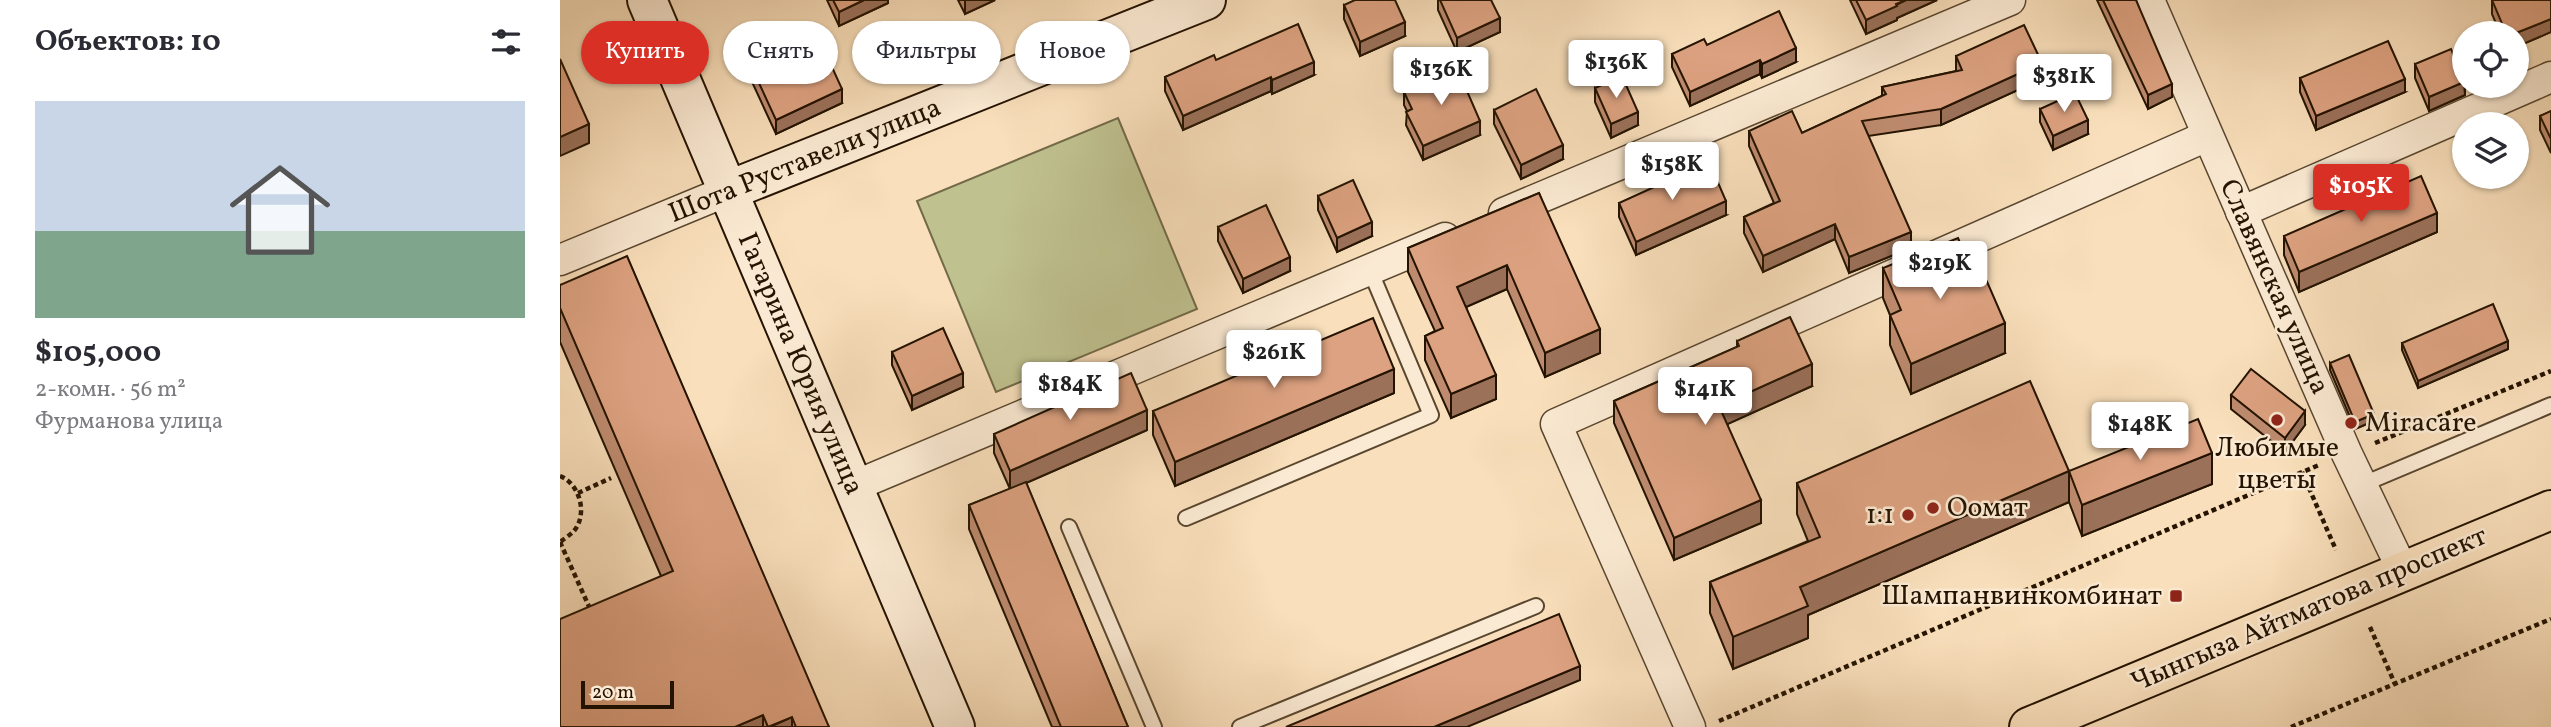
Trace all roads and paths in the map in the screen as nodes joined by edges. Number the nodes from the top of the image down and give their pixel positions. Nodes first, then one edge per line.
1 (647, 0) edge
2 (1206, 0) edge
3 (2010, 0) edge
4 (2150, 0) edge
5 (2551, 77) edge
6 (2207, 136) junction
7 (727, 191) junction
8 (2241, 212) junction
9 (560, 260) edge
10 (1370, 270) junction
11 (2551, 371) edge
12 (2551, 405) edge
13 (2368, 446) dead end
14 (2325, 463) dead end
15 (2302, 472) junction
16 (560, 476) edge
17 (611, 478) dead end
18 (2361, 485) junction
19 (852, 487) junction
20 (578, 493) junction
21 (2551, 510) edge
22 (1186, 518) dead end
23 (1069, 527) dead end
24 (560, 542) edge
25 (2336, 550) dead end
26 (2403, 571) junction
27 (1536, 606) dead end
28 (592, 614) edge
29 (2551, 619) edge
30 (2370, 627) dead end
31 (2395, 684) junction
32 (1704, 724) edge
33 (955, 727) edge
34 (1154, 727) edge
35 (1240, 727) edge
36 (2029, 727) edge
37 (2291, 727) edge

1 - 7 main road, Гагарина Юрия улица
2 - 7 main road, Шота Руставели улица
3 - 10 street
4 - 6 street, Славянская улица
5 - 8 street
6 - 8 street, Славянская улица
6 - 32 street
7 - 9 street, Шота Руставели улица
7 - 19 main road, Гагарина Юрия улица
8 - 18 street, Славянская улица
10 - 19 street
10 - 22 lane
11 - 13 path
12 - 18 lane
14 - 15 path
15 - 25 path
15 - 32 path
16 - 20 path
17 - 20 path
18 - 26 street, Славянская улица
19 - 33 main road, Гагарина Юрия улица
20 - 24 path
21 - 26 main road, Чынгыза Айтматова проспект
23 - 34 lane
24 - 28 path
26 - 36 main road, Чынгыза Айтматова проспект
27 - 35 lane
29 - 31 path
30 - 31 path
31 - 37 path

